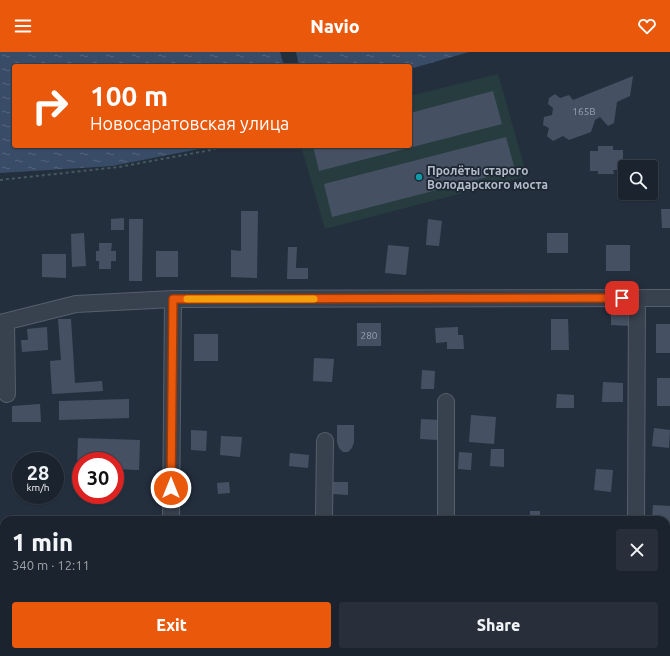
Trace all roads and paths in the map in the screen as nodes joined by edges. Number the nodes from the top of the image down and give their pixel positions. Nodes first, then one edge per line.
1 (216, 148) edge
2 (0, 180) edge
3 (637, 298) junction
4 (670, 298) edge
5 (173, 299) junction
6 (3, 322) edge
7 (8, 394) dead end
8 (446, 402) dead end
9 (325, 441) dead end
10 (171, 516) edge
11 (324, 516) edge
12 (446, 516) edge
13 (636, 516) edge

1 - 2 path
3 - 4 street
3 - 5 street
3 - 13 street
5 - 6 street
5 - 10 street
6 - 7 street
8 - 12 street
9 - 11 street

